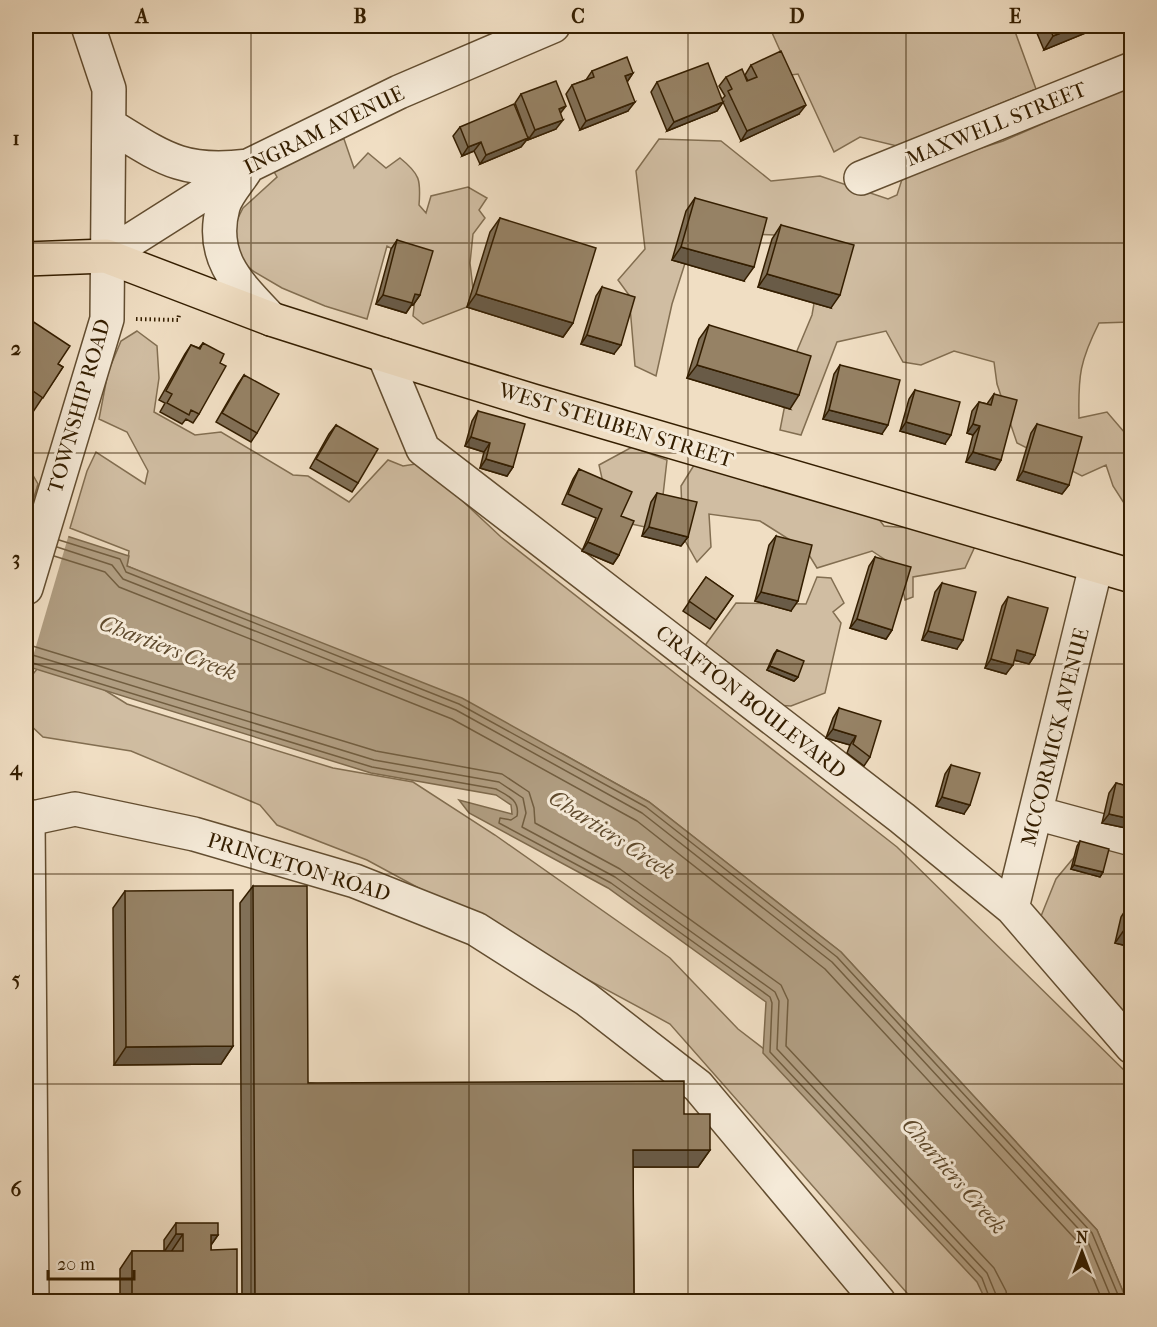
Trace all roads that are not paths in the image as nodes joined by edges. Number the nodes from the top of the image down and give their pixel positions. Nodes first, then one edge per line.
1 (88, 26) edge
2 (553, 26) edge
3 (1131, 69) edge
4 (111, 126) junction
5 (248, 165) junction
6 (861, 178) dead end
7 (106, 256) junction
8 (26, 259) edge
9 (271, 319) junction
10 (384, 355) junction
11 (1096, 566) junction
12 (1131, 576) edge
13 (26, 588) edge
14 (1036, 813) junction
15 (27, 817) edge
16 (1131, 839) edge
17 (1012, 909) junction
18 (1131, 1047) edge
19 (32, 1302) edge
20 (879, 1302) edge

1 - 4 street, TOWNSHIP ROAD
2 - 5 street, INGRAM AVENUE
3 - 6 street, MAXWELL STREET
4 - 5 street
4 - 7 street, TOWNSHIP ROAD
5 - 7 street, INGRAM AVENUE
5 - 9 street
7 - 8 main road
7 - 9 main road, WEST STEUBEN STREET
7 - 13 street, TOWNSHIP ROAD
9 - 10 main road, WEST STEUBEN STREET
10 - 11 main road, WEST STEUBEN STREET
10 - 17 street, CRAFTON BOULEVARD
11 - 12 main road, WEST STEUBEN STREET
11 - 14 street, MCCORMICK AVENUE
14 - 16 street
14 - 17 street, MCCORMICK AVENUE
15 - 19 street
15 - 20 street, PRINCETON ROAD
17 - 18 street, CRAFTON BOULEVARD

